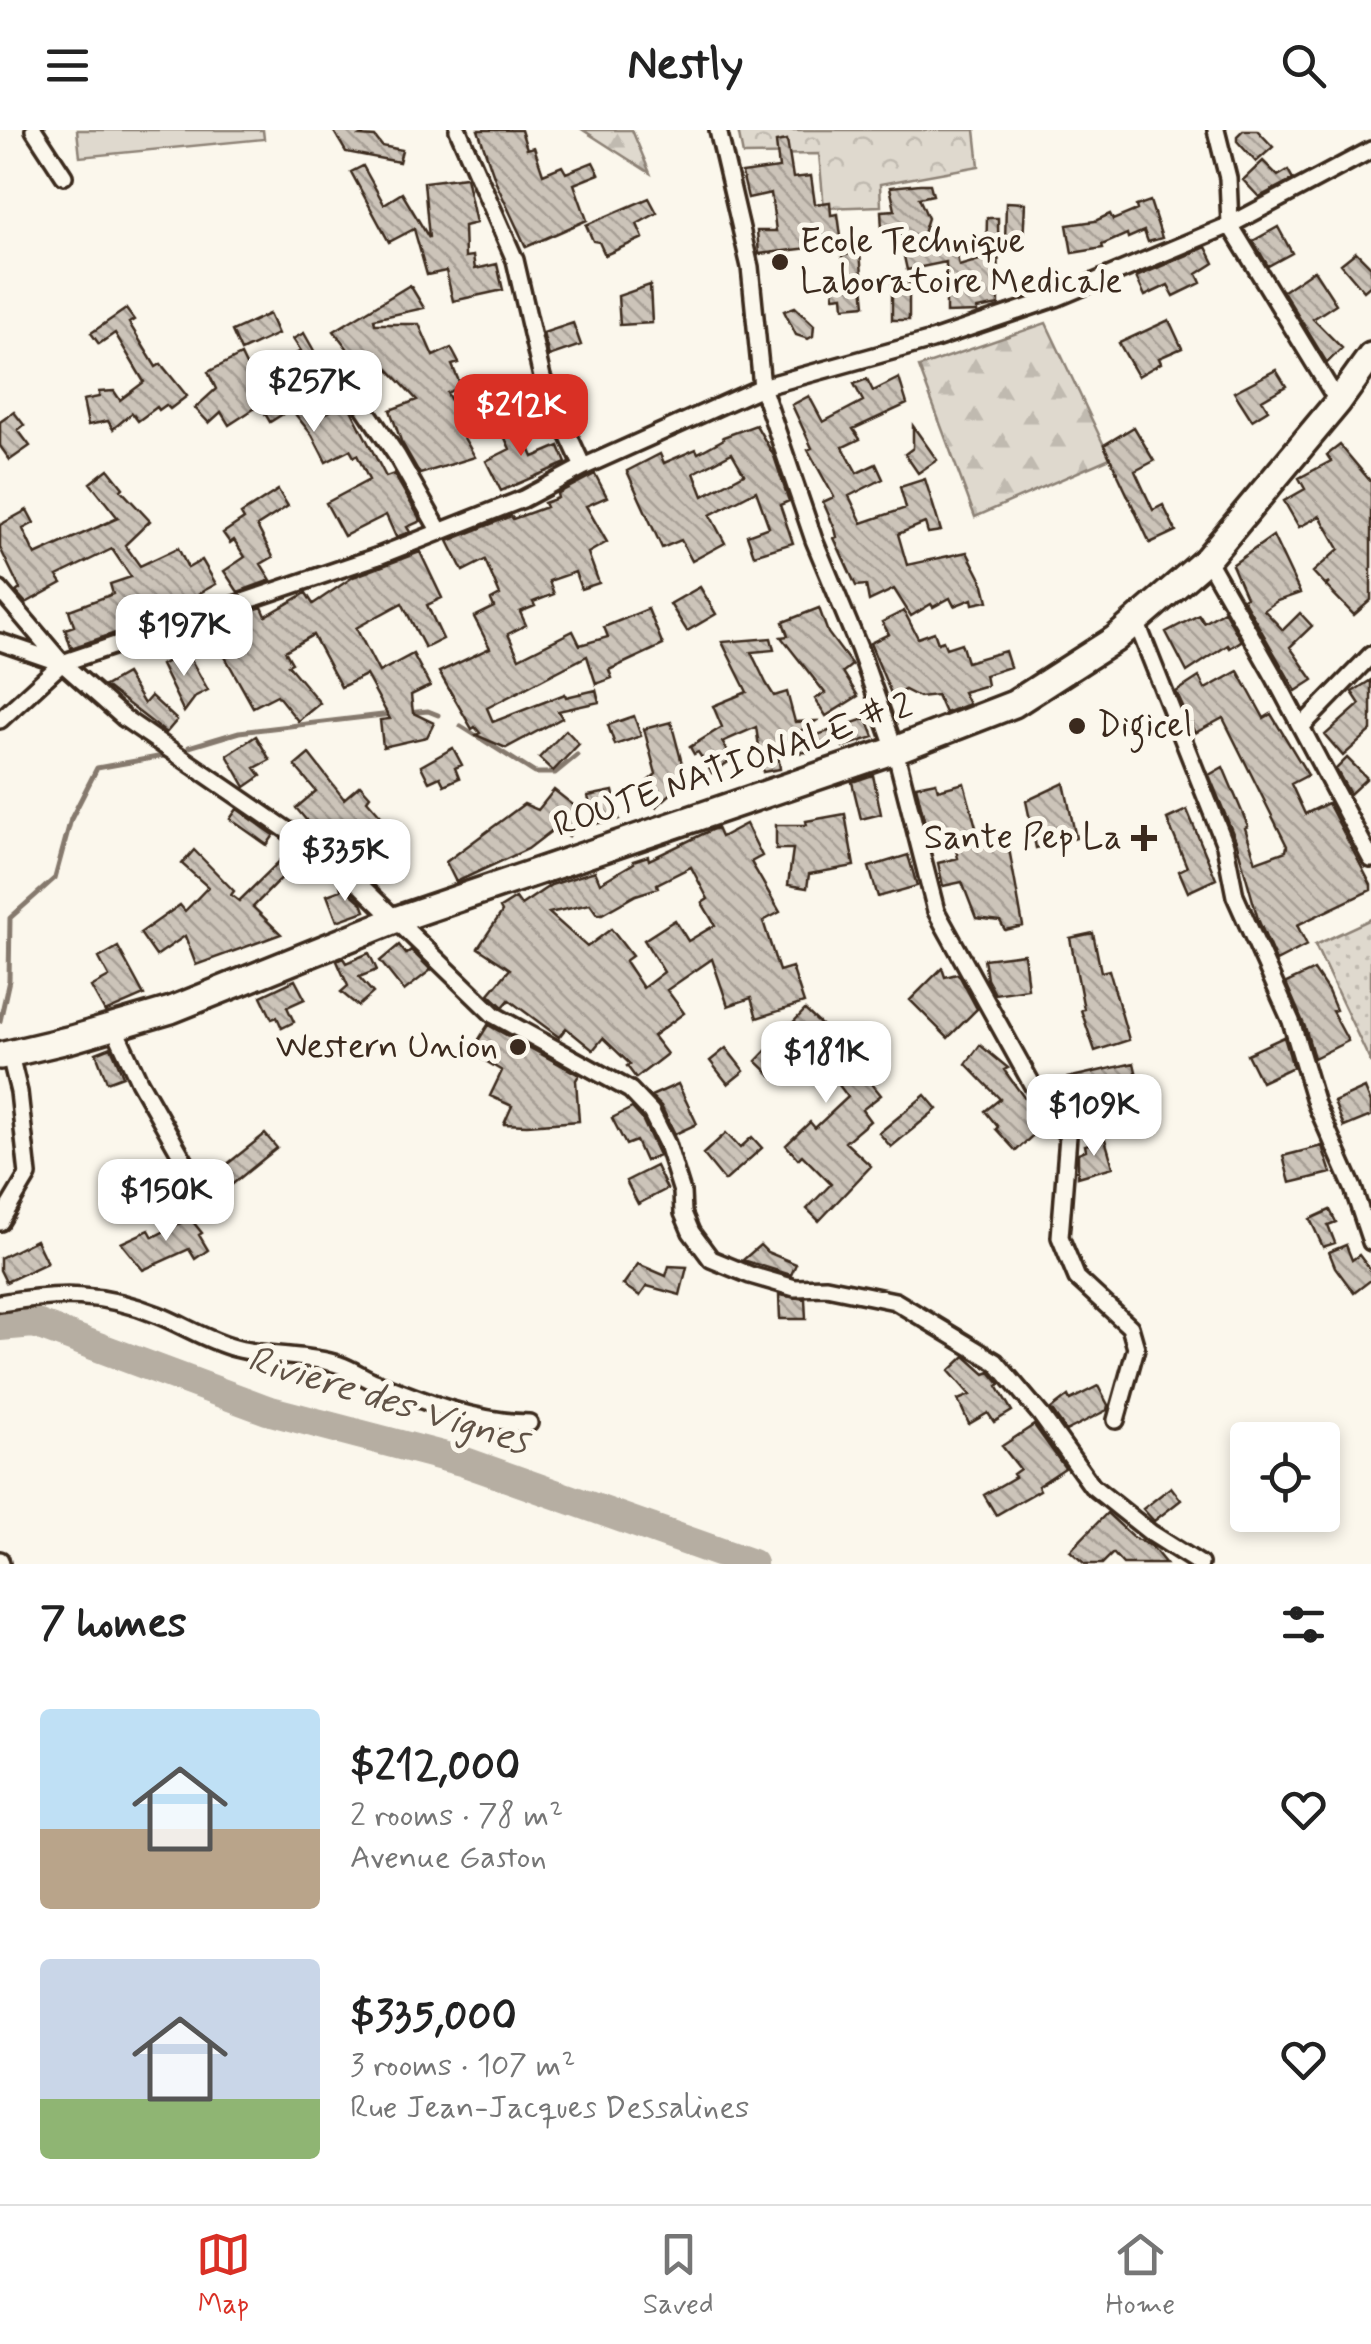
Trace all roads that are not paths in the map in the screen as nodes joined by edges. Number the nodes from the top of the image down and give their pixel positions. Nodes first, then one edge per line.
1 (34, 130) edge
2 (458, 130) edge
3 (718, 130) edge
4 (1216, 130) edge
5 (1371, 150) edge
6 (64, 176) dead end
7 (1230, 226) junction
8 (1371, 356) edge
9 (762, 387) junction
10 (351, 388) dead end
11 (1338, 402) junction
12 (583, 467) junction
13 (439, 530) junction
14 (1207, 559) junction
15 (0, 590) edge
16 (1136, 621) junction
17 (0, 642) edge
18 (1371, 655) edge
19 (62, 663) junction
20 (0, 720) edge
21 (1301, 727) junction
22 (895, 750) junction
23 (1371, 859) edge
24 (396, 920) junction
25 (114, 1027) junction
26 (5, 1055) edge
27 (194, 1178) dead end
28 (1371, 1181) edge
29 (1353, 1188) junction
30 (0, 1222) edge
31 (1371, 1242) edge
32 (0, 1303) edge
33 (1116, 1420) dead end
34 (529, 1424) dead end
35 (1200, 1564) edge

1 - 6 street
2 - 12 street
3 - 9 street
4 - 7 street
5 - 7 street
7 - 9 street
7 - 11 street
8 - 11 main road, ROUTE NATIONALE # 2
9 - 12 street
9 - 22 street
10 - 13 street
11 - 14 main road, ROUTE NATIONALE # 2
12 - 13 street
13 - 19 street
14 - 16 main road, ROUTE NATIONALE # 2
14 - 21 street
15 - 19 street
16 - 22 main road, ROUTE NATIONALE # 2
16 - 29 street
17 - 19 street
18 - 21 street
19 - 20 street
19 - 24 street
21 - 23 street
22 - 24 main road, ROUTE NATIONALE # 2
22 - 33 street
24 - 25 main road, ROUTE NATIONALE # 2
24 - 35 street
25 - 26 main road, ROUTE NATIONALE # 2
25 - 27 street
26 - 30 street
28 - 29 street
29 - 31 street
32 - 34 street

